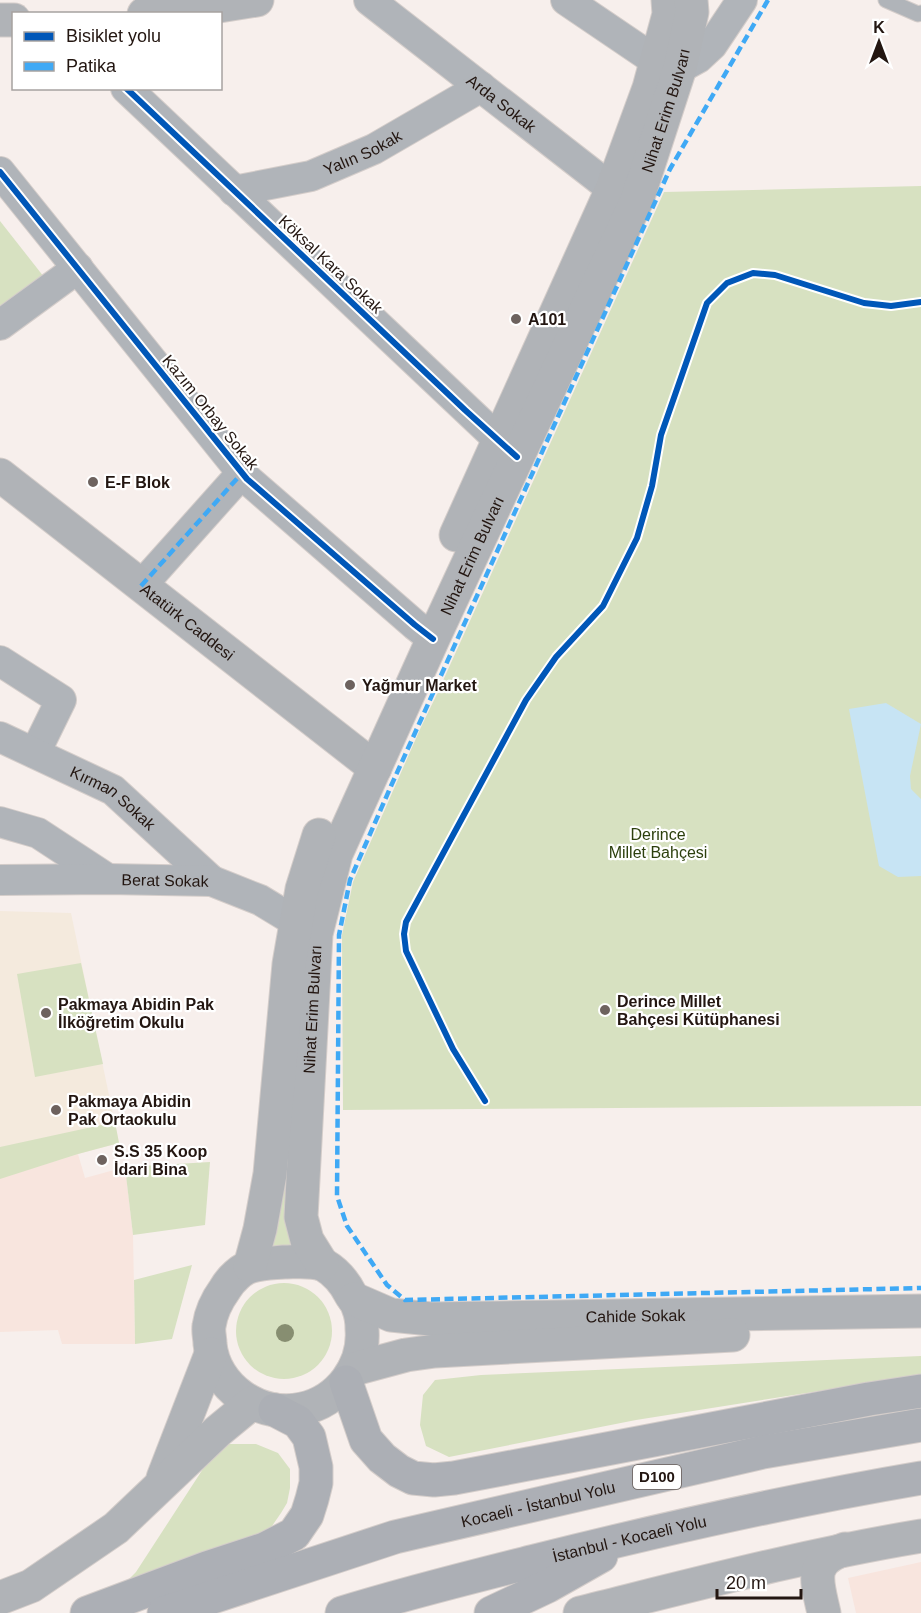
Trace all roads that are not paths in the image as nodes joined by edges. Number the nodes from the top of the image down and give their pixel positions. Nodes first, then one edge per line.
1 (257, 0) edge
2 (369, 0) edge
3 (566, 0) edge
4 (668, 0) edge
5 (691, 0) edge
6 (742, 0) edge
7 (886, 0) edge
8 (163, 12) edge
9 (921, 13) edge
10 (668, 65) junction
11 (481, 87) junction
12 (128, 90) edge
13 (0, 172) edge
14 (234, 191) junction
15 (624, 195) junction
16 (78, 268) junction
17 (0, 325) edge
18 (508, 449) junction
19 (242, 473) junction
20 (0, 475) edge
21 (141, 586) junction
22 (424, 632) junction
23 (0, 661) edge
24 (0, 737) edge
25 (35, 753) junction
26 (366, 762) junction
27 (0, 822) edge
28 (108, 879) junction
29 (0, 880) edge
30 (212, 881) junction
31 (306, 928) junction
32 (322, 1264) junction
33 (250, 1266) junction
34 (354, 1299) junction
35 (921, 1311) edge
36 (921, 1327) edge
37 (211, 1354) junction
38 (350, 1376) junction
39 (921, 1391) edge
40 (264, 1407) junction
41 (921, 1425) edge
42 (921, 1478) edge
43 (160, 1487) junction
44 (639, 1534) junction
45 (921, 1536) edge
46 (845, 1549) junction
47 (754, 1570) junction
48 (0, 1598) edge
49 (821, 1599) edge
50 (87, 1613) edge
51 (164, 1613) edge
52 (342, 1613) edge
53 (491, 1613) edge
54 (580, 1613) edge
55 (843, 1613) edge

1 - 8 main road
2 - 11 street, Arda Sokak
3 - 10 street
4 - 10 main road, Nihat Erim Bulvarı
5 - 10 main road, Nihat Erim Bulvarı
6 - 10 street
7 - 9 lane
10 - 15 main road, Nihat Erim Bulvarı
11 - 14 street, Yalın Sokak
11 - 15 street, Arda Sokak
12 - 14 street, Köksal Kara Sokak
13 - 16 street, Kazım Orbay Sokak
14 - 18 street, Köksal Kara Sokak
15 - 18 main road, Nihat Erim Bulvarı
16 - 17 street
16 - 19 street, Kazım Orbay Sokak
18 - 22 main road, Nihat Erim Bulvarı
19 - 21 street
19 - 22 street, Kazım Orbay Sokak
20 - 21 main road, Atatürk Caddesi
21 - 26 main road, Atatürk Caddesi
22 - 26 main road, Nihat Erim Bulvarı
23 - 25 street
24 - 25 street, Kırman Sokak
25 - 30 street, Kırman Sokak
26 - 31 main road, Nihat Erim Bulvarı
27 - 28 street
28 - 29 street, Berat Sokak
28 - 30 street, Berat Sokak
30 - 31 street, Berat Sokak
31 - 32 main road, Nihat Erim Bulvarı
31 - 33 main road, Nihat Erim Bulvarı
32 - 33 main road
32 - 34 main road
33 - 37 main road
34 - 35 main road, Cahide Sokak
34 - 38 main road
36 - 38 main road, Cahide Sokak
37 - 40 main road
37 - 43 main road
38 - 39 highway
38 - 40 main road
40 - 43 main road
40 - 50 highway
41 - 51 highway, Kocaeli - İstanbul Yolu / D100
42 - 44 highway, İstanbul - Kocaeli Yolu
43 - 48 main road
44 - 52 highway, İstanbul - Kocaeli Yolu
44 - 53 highway
45 - 46 main road
46 - 47 main road
46 - 49 main road
46 - 55 main road
47 - 49 main road
47 - 54 main road

